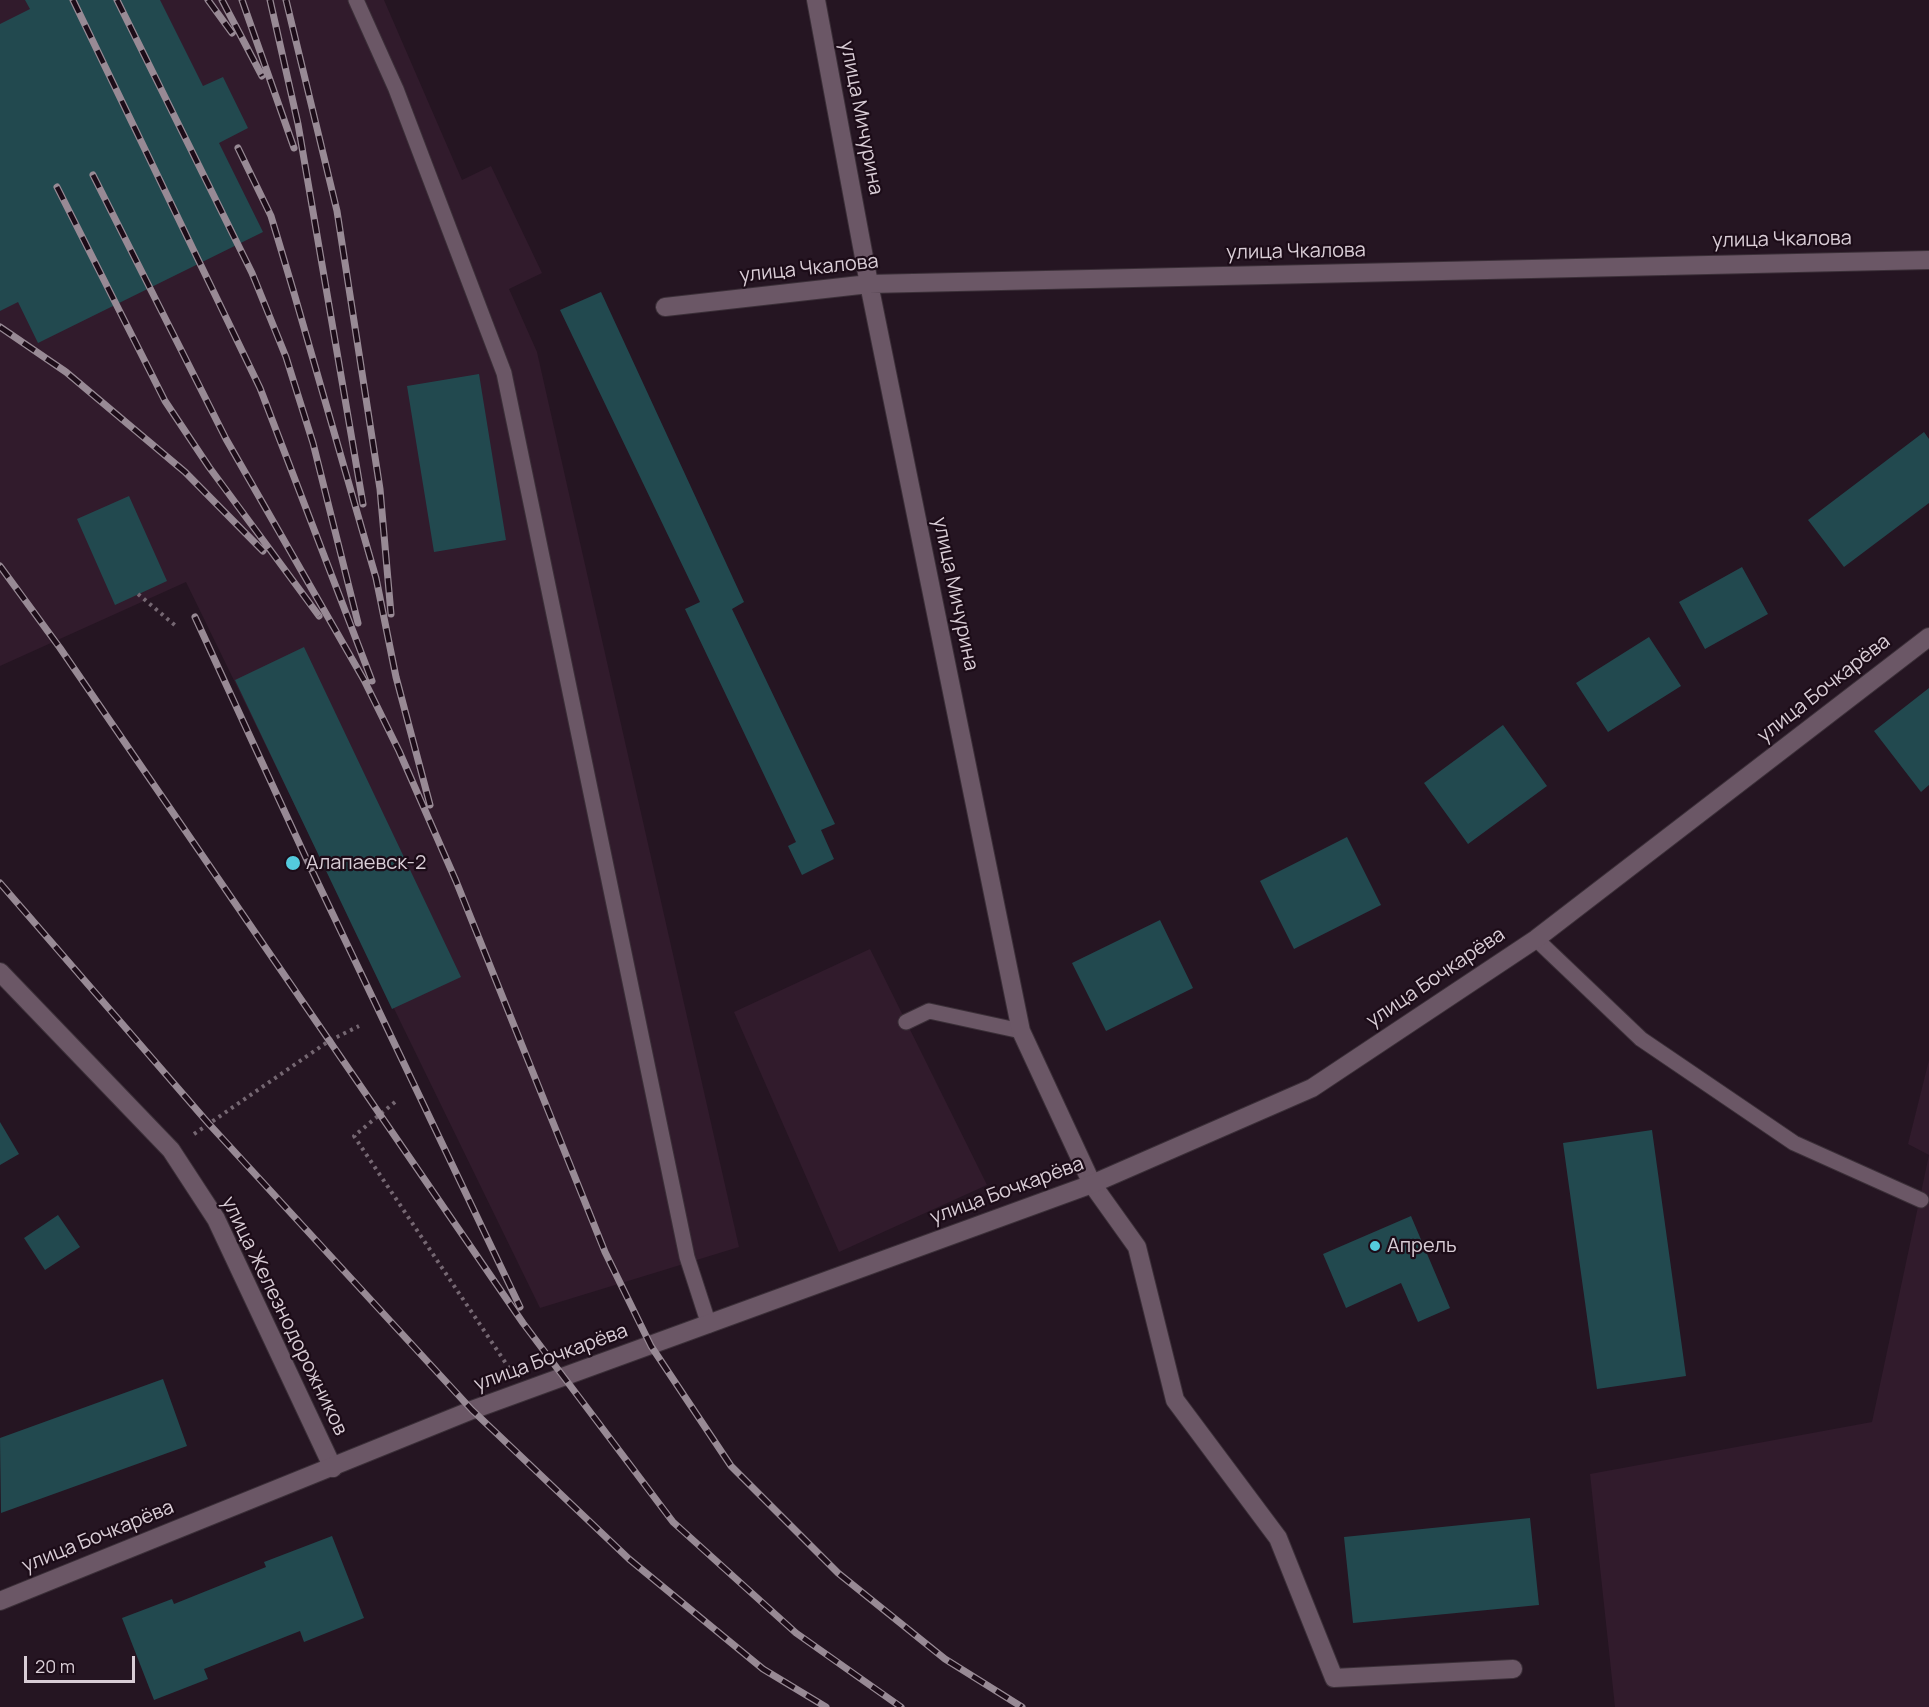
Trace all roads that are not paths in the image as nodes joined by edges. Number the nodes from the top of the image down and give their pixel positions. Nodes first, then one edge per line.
1 (356, 0) edge
2 (816, 0) edge
3 (1929, 260) edge
4 (869, 284) junction
5 (665, 308) dead end
6 (1929, 637) edge
7 (1536, 939) junction
8 (0, 972) edge
9 (906, 1022) dead end
10 (1021, 1032) junction
11 (1092, 1184) junction
12 (1921, 1200) dead end
13 (709, 1325) junction
14 (333, 1468) junction
15 (0, 1601) edge
16 (1513, 1669) dead end

1 - 13 lane
2 - 4 street, улица Мичурина
3 - 4 street, улица Чкалова
4 - 5 street, улица Чкалова
4 - 10 street, улица Мичурина
6 - 7 street, улица Бочкарёва
7 - 11 street, улица Бочкарёва
7 - 12 lane
8 - 14 street, улица Железнодорожников
9 - 10 lane
10 - 11 street, улица Мичурина
11 - 13 street, улица Бочкарёва
11 - 16 street, улица Мичурина
13 - 14 street, улица Бочкарёва
14 - 15 street, улица Бочкарёва

